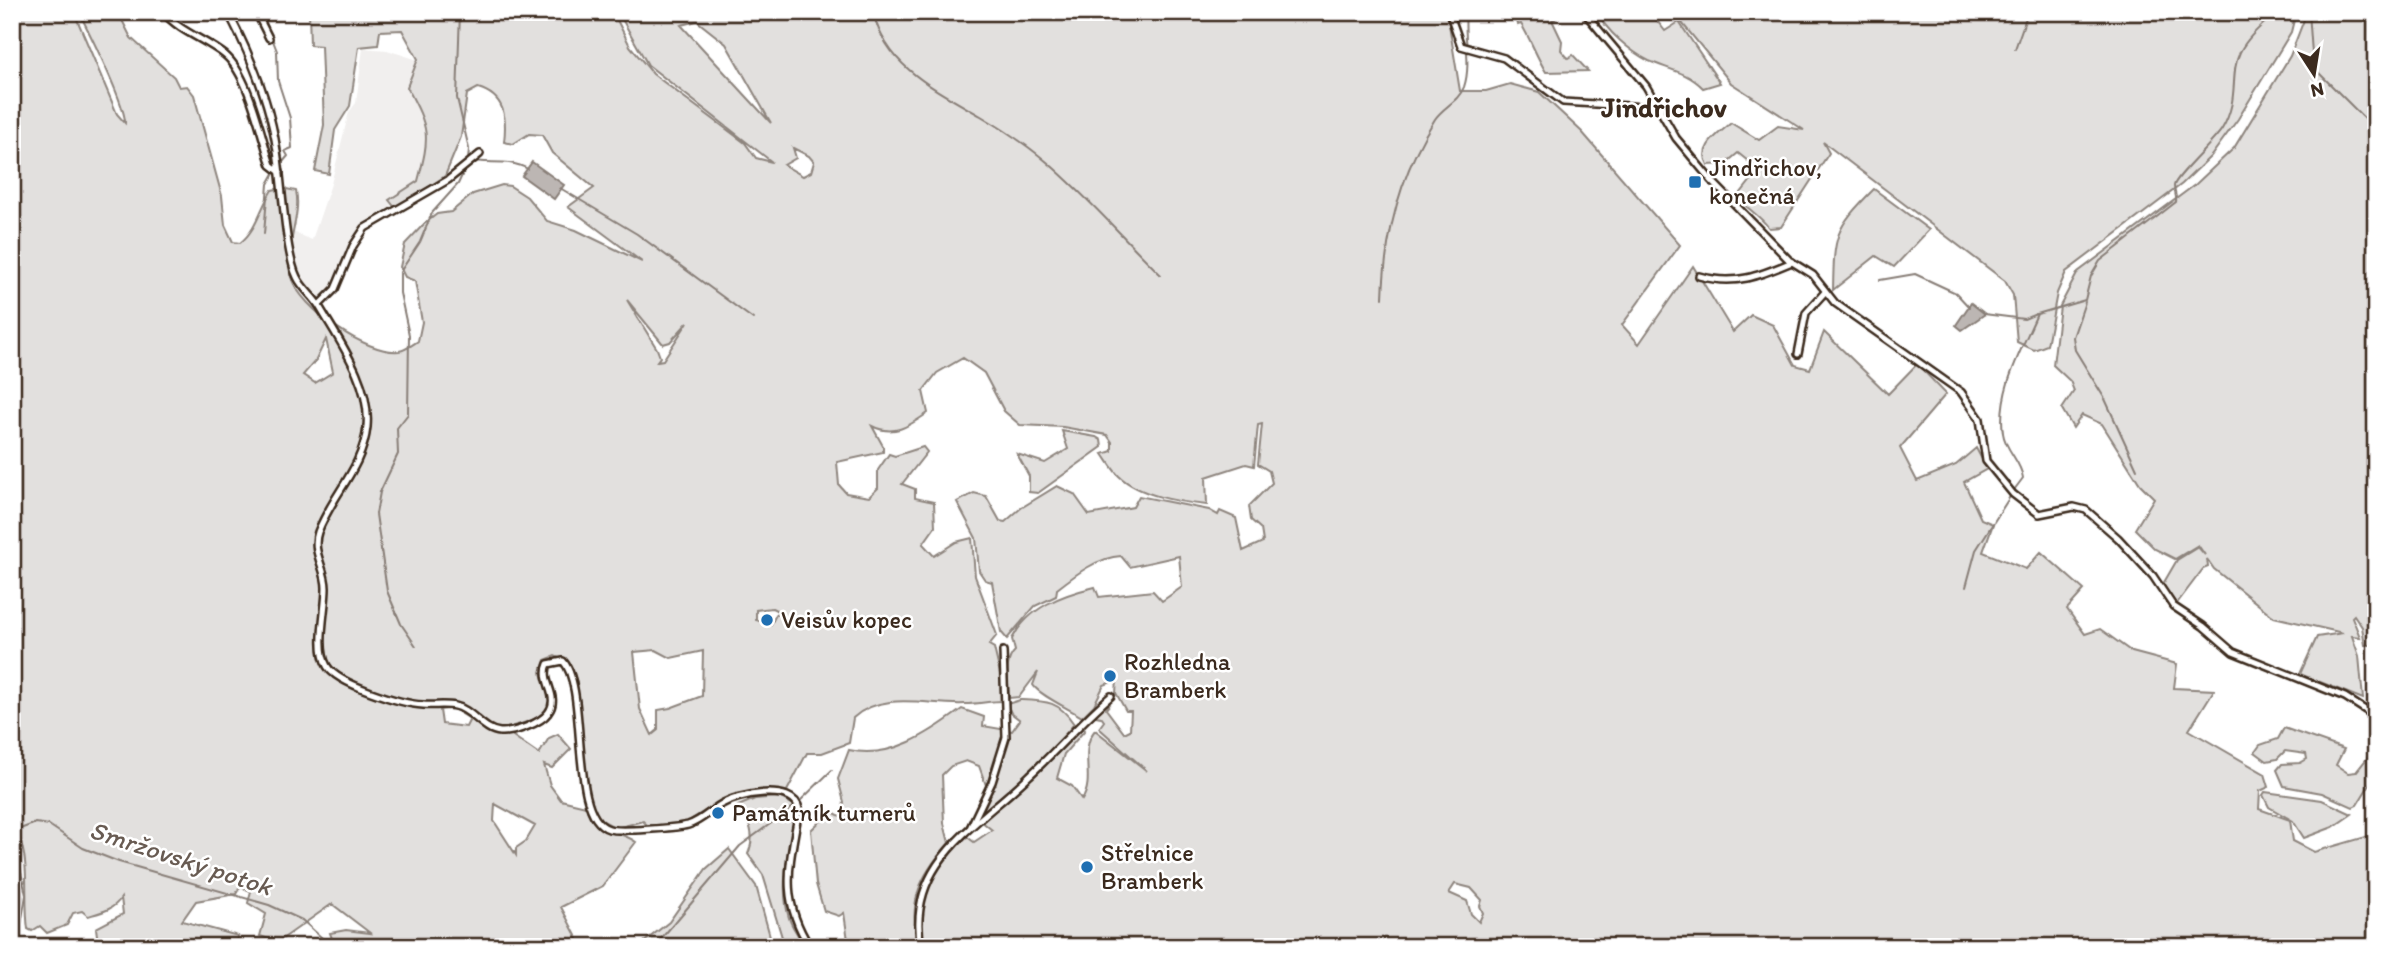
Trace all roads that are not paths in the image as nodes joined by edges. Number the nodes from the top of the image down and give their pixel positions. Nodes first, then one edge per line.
1 (163, 12) edge
2 (228, 12) edge
3 (256, 12) edge
4 (1449, 12) edge
5 (1584, 12) edge
6 (270, 38) dead end
7 (1661, 108) junction
8 (480, 154) dead end
9 (280, 172) junction
10 (1792, 262) junction
11 (1699, 276) dead end
12 (1825, 292) junction
13 (319, 305) junction
14 (1798, 354) dead end
15 (1003, 651) dead end
16 (1111, 696) dead end
17 (2376, 717) edge
18 (968, 831) junction
19 (810, 947) edge
20 (921, 947) edge

1 - 9 street
2 - 9 street
3 - 6 street
4 - 7 street
5 - 7 street
7 - 10 street
8 - 13 street
9 - 13 street
10 - 11 street
10 - 12 street
12 - 14 street
12 - 17 street
13 - 19 street
15 - 18 street
16 - 18 street
18 - 20 street

